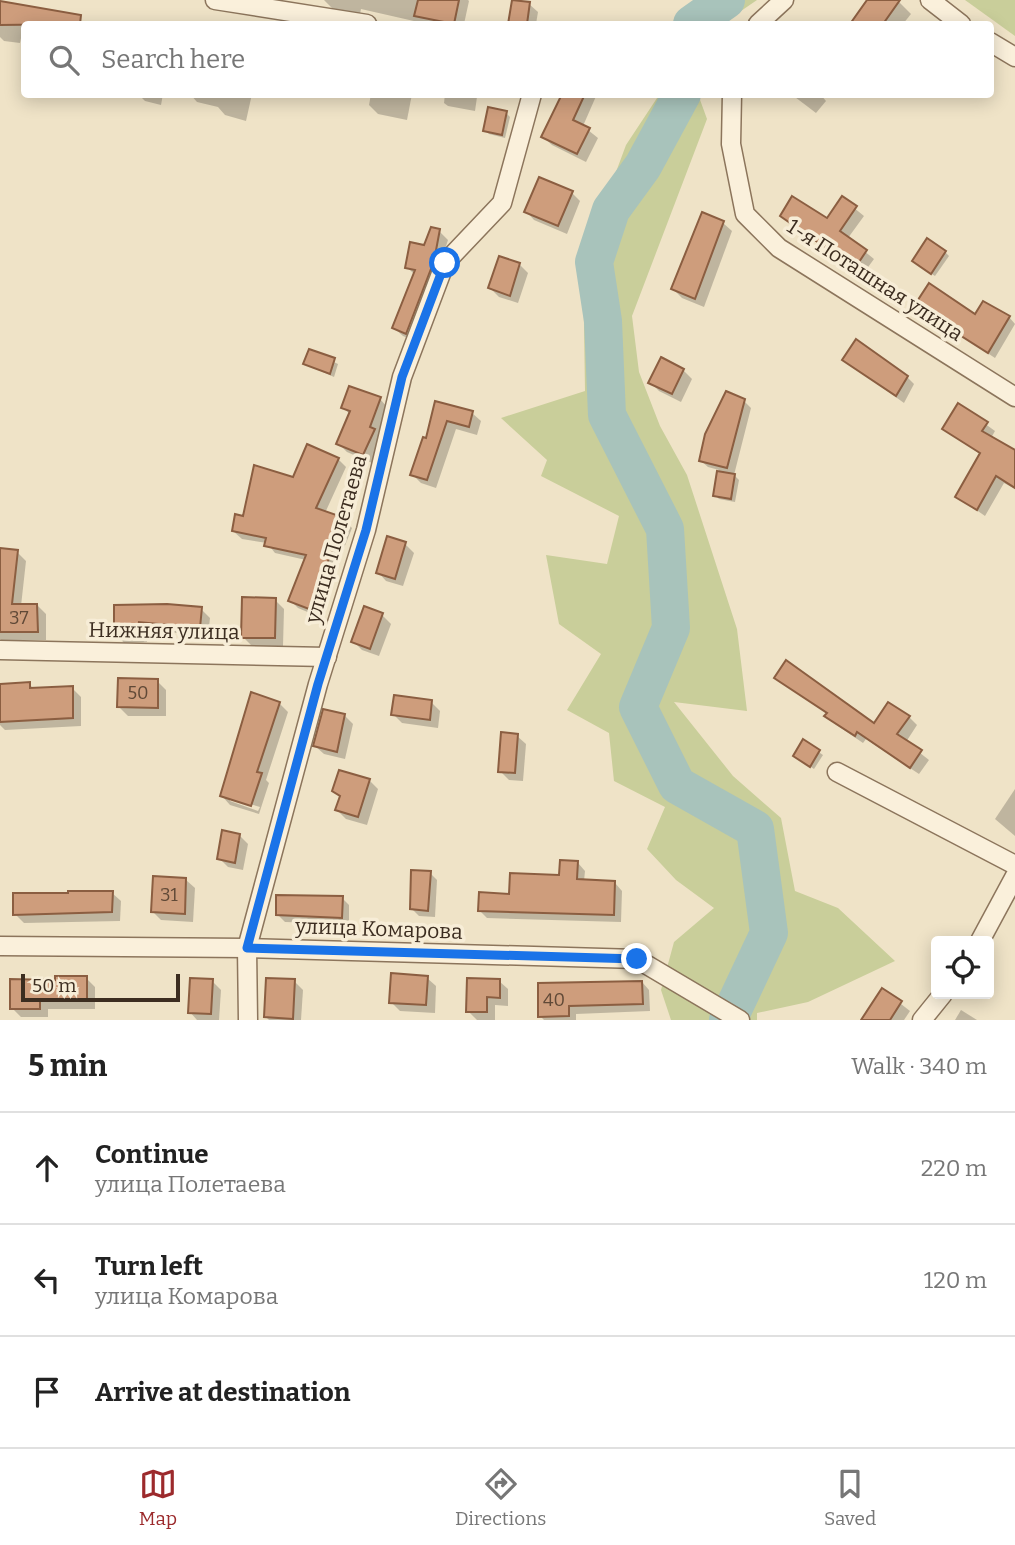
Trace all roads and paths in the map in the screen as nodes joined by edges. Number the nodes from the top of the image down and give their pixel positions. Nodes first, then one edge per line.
1 (215, 0) edge
2 (784, 0) edge
3 (930, 0) edge
4 (348, 21) edge
5 (761, 21) edge
6 (957, 21) edge
7 (994, 44) edge
8 (1015, 57) edge
9 (531, 98) edge
10 (732, 98) edge
11 (1015, 397) edge
12 (0, 650) edge
13 (327, 657) junction
14 (837, 772) dead end
15 (1015, 865) edge
16 (1015, 876) edge
17 (983, 936) edge
18 (0, 946) edge
19 (247, 948) junction
20 (939, 999) edge
21 (248, 1020) edge
22 (740, 1020) edge
23 (922, 1020) edge

1 - 4 street
2 - 5 street
3 - 6 street
7 - 8 street
9 - 13 street, улица Полетаева
10 - 11 street, 1-я Поташная улица
12 - 13 street, Нижняя улица
13 - 19 street, улица Полетаева
14 - 15 street
16 - 17 street
18 - 19 street, улица Комарова
19 - 21 street, улица Полетаева
19 - 22 street, улица Комарова
20 - 23 street

